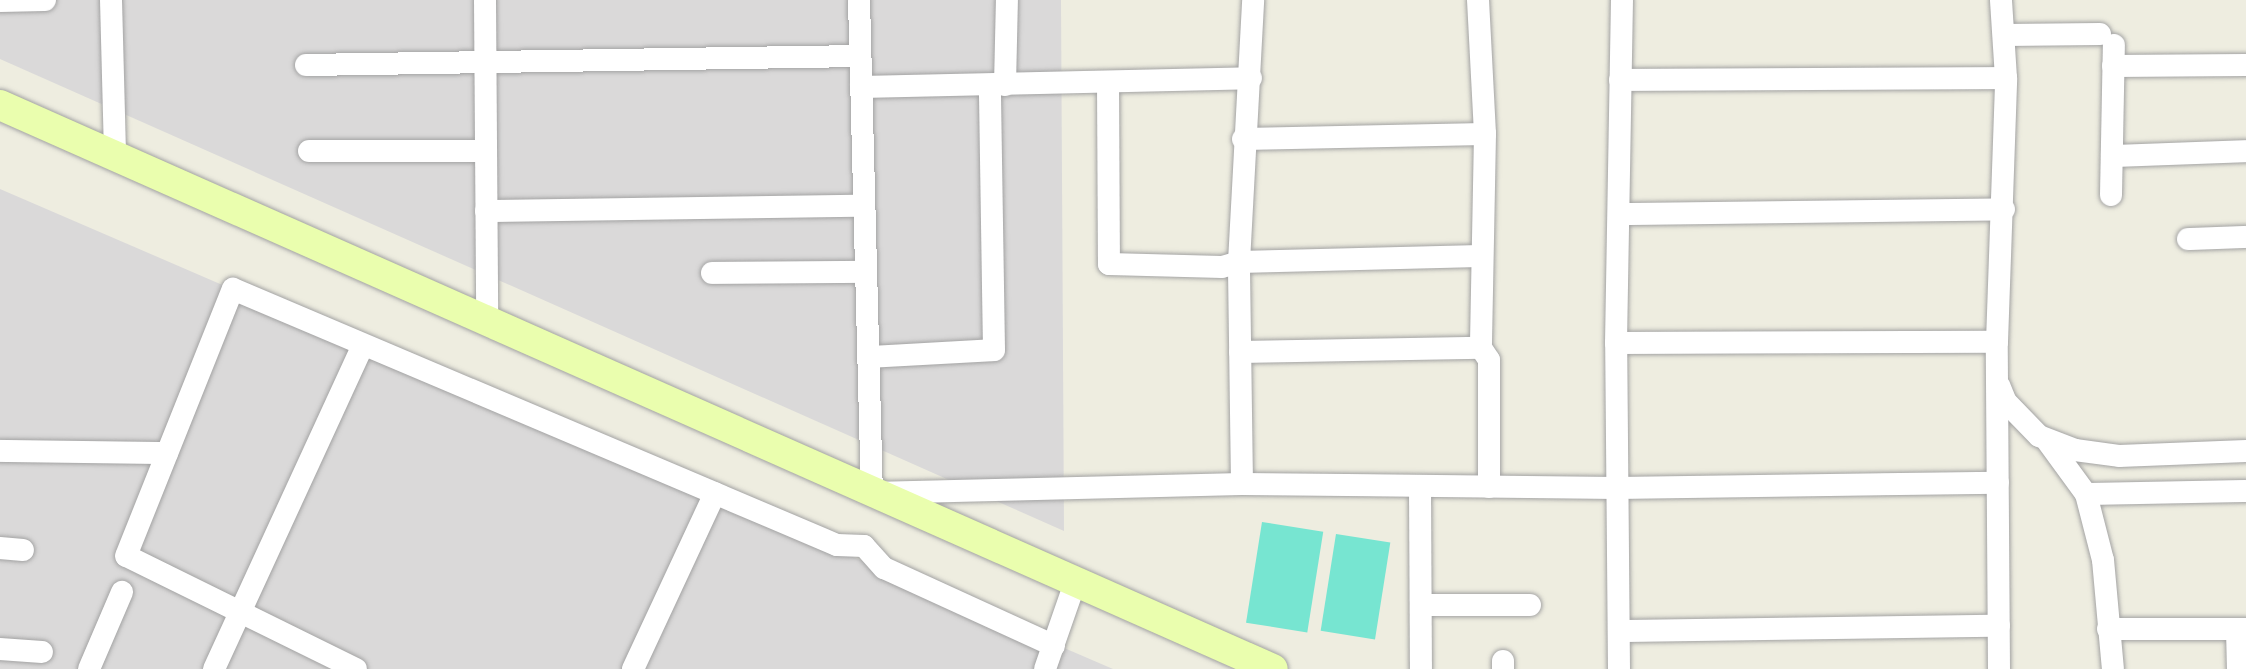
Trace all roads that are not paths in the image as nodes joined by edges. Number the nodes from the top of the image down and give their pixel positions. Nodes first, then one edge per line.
1 (45, 0) edge
2 (111, 0) edge
3 (485, 0) edge
4 (859, 0) edge
5 (1007, 0) edge
6 (1253, 0) edge
7 (1478, 0) edge
8 (1622, 0) edge
9 (2001, 0) edge
10 (0, 1) edge
11 (2005, 35) junction
12 (2109, 48) junction
13 (860, 56) junction
14 (484, 61) junction
15 (306, 65) dead end
16 (2246, 65) edge
17 (1251, 78) junction
18 (2006, 78) junction
19 (1620, 80) junction
20 (1108, 82) junction
21 (998, 85) junction
22 (861, 87) junction
23 (0, 105) edge
24 (1485, 134) junction
25 (1243, 139) junction
26 (309, 151) dead end
27 (486, 151) junction
28 (2246, 151) edge
29 (115, 154) junction
30 (2112, 156) junction
31 (2111, 195) dead end
32 (863, 206) junction
33 (2004, 209) junction
34 (486, 211) junction
35 (1622, 214) junction
36 (2246, 237) edge
37 (2188, 239) dead end
38 (1480, 256) junction
39 (1239, 262) junction
40 (865, 272) junction
41 (712, 273) dead end
42 (487, 324) junction
43 (1997, 342) junction
44 (1616, 343) junction
45 (362, 347) junction
46 (1481, 348) junction
47 (1240, 352) junction
48 (869, 357) junction
49 (1997, 380) junction
50 (2047, 441) junction
51 (0, 451) edge
52 (2246, 451) edge
53 (167, 453) junction
54 (1998, 483) junction
55 (1242, 484) junction
56 (1420, 487) junction
57 (1489, 487) junction
58 (1617, 488) junction
59 (2246, 491) edge
60 (715, 493) junction
61 (872, 493) junction
62 (2086, 494) junction
63 (0, 548) edge
64 (23, 550) dead end
65 (1076, 580) junction
66 (122, 592) dead end
67 (1421, 605) junction
68 (1530, 605) dead end
69 (244, 612) junction
70 (1999, 626) junction
71 (2108, 629) junction
72 (2242, 629) edge
73 (1619, 631) junction
74 (1054, 646) junction
75 (0, 649) edge
76 (42, 652) dead end
77 (89, 669) edge
78 (214, 669) edge
79 (354, 669) edge
80 (633, 669) edge
81 (1045, 669) edge
82 (1273, 669) edge
83 (1421, 669) edge
84 (1619, 669) edge
85 (1999, 669) edge
86 (2113, 669) edge
87 (2238, 669) edge

1 - 10 street
2 - 29 street
3 - 14 street
4 - 13 street
5 - 21 street
6 - 17 street
7 - 24 street
8 - 19 street
9 - 11 street
11 - 12 street
11 - 18 street
12 - 16 street
12 - 30 street
13 - 14 street
13 - 22 street
14 - 15 street
14 - 27 street
17 - 20 street
17 - 25 street
18 - 19 street
18 - 33 street
19 - 35 street
20 - 21 street
20 - 39 street
21 - 22 street
21 - 48 street
22 - 32 street
23 - 29 street
24 - 25 street
24 - 38 street
25 - 39 street
26 - 27 street
27 - 34 street
28 - 30 street
29 - 42 street
30 - 31 street
32 - 34 street
32 - 40 street
33 - 35 street
33 - 43 street
34 - 42 street
35 - 44 street
36 - 37 street
38 - 39 street
38 - 46 street
39 - 47 street
40 - 41 street
40 - 48 street
42 - 61 street
43 - 44 street
43 - 49 street
44 - 58 street
45 - 53 street
45 - 60 street
45 - 69 street
46 - 47 street
46 - 57 street
47 - 55 street
48 - 61 street
49 - 50 street
49 - 54 street
50 - 52 street
50 - 62 street
51 - 53 street
53 - 69 street
54 - 58 street
54 - 70 street
55 - 56 street
55 - 61 street
56 - 57 street
56 - 67 street
57 - 58 street
58 - 73 street
59 - 62 street
60 - 74 street
60 - 80 street
61 - 65 street
62 - 71 street
63 - 64 street
65 - 74 street
65 - 82 street
66 - 77 street
67 - 68 street
67 - 83 street
69 - 78 street
69 - 79 street
70 - 73 street
70 - 85 street
71 - 72 street
71 - 86 street
72 - 87 street
73 - 84 street
74 - 81 street
75 - 76 street

